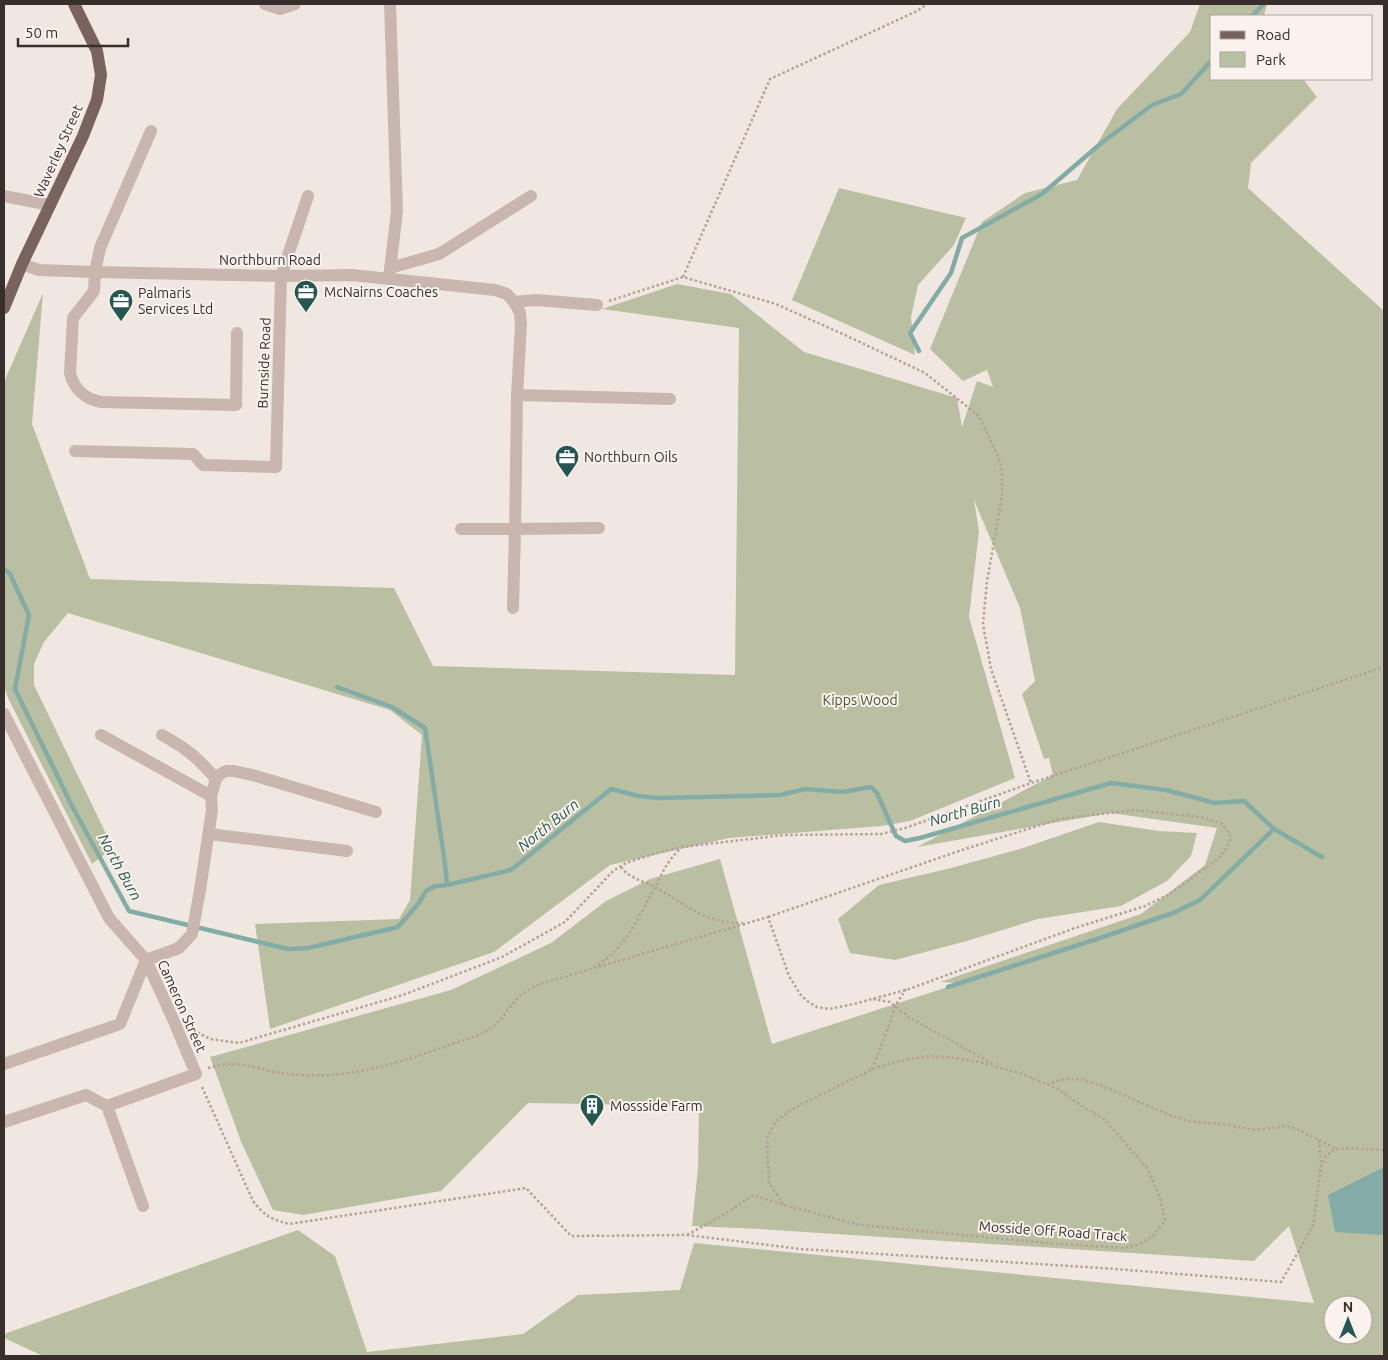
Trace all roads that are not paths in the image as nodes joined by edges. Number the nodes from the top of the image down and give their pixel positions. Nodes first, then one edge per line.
1 (74, 4) edge
2 (265, 4) edge
3 (294, 4) edge
4 (390, 4) edge
5 (151, 131) dead end
6 (4, 196) edge
7 (308, 196) dead end
8 (531, 196) dead end
9 (50, 204) junction
10 (22, 264) junction
11 (95, 272) junction
12 (390, 274) junction
13 (281, 276) junction
14 (514, 302) junction
15 (597, 305) road end
16 (4, 308) edge
17 (237, 333) dead end
18 (516, 395) junction
19 (670, 399) dead end
20 (76, 451) dead end
21 (600, 528) dead end
22 (461, 529) dead end
23 (515, 529) junction
24 (513, 608) dead end
25 (4, 714) edge
26 (101, 735) dead end
27 (162, 735) dead end
28 (216, 779) junction
29 (211, 796) junction
30 (376, 812) dead end
31 (209, 834) junction
32 (347, 851) dead end
33 (146, 960) junction
34 (4, 1064) edge
35 (107, 1106) junction
36 (4, 1122) edge
37 (143, 1206) dead end

1 - 9 main road, Waverley Street
2 - 3 street
4 - 12 street
5 - 11 street
6 - 9 street
7 - 13 street, Burnside Road
8 - 12 street
9 - 10 main road, Waverley Street
10 - 11 street, Northburn Road
10 - 16 main road, Waverley Street
11 - 13 street, Northburn Road
11 - 17 street
12 - 13 street, Northburn Road
12 - 14 street, Northburn Road
13 - 20 street, Burnside Road
14 - 15 street
14 - 18 street
18 - 19 street
18 - 23 street
21 - 23 street
22 - 23 street
23 - 24 street
25 - 33 street, Cameron Street
26 - 29 street
27 - 28 street
28 - 29 street
28 - 30 street
29 - 31 street
31 - 32 street
31 - 33 street
33 - 34 street
33 - 35 street, Cameron Street
35 - 36 street
35 - 37 street

